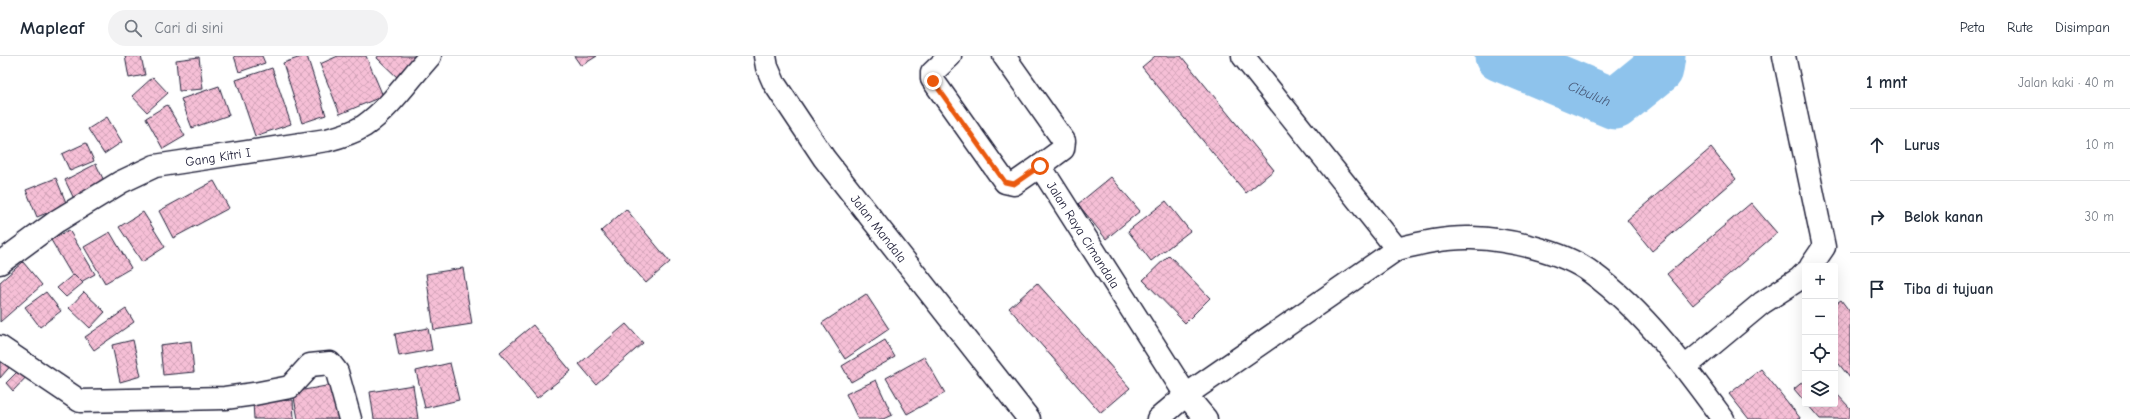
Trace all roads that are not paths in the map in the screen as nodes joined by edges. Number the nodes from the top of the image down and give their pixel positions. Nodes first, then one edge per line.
1 (430, 56) edge
2 (764, 56) edge
3 (950, 56) edge
4 (1004, 56) edge
5 (1243, 56) edge
6 (1784, 56) edge
7 (1040, 166) junction
8 (1397, 249) junction
9 (0, 263) edge
10 (1813, 263) edge
11 (1802, 276) edge
12 (0, 347) edge
13 (1685, 367) junction
14 (1186, 395) junction
15 (350, 419) edge
16 (1028, 419) edge
17 (1158, 419) edge
18 (1206, 419) edge
19 (1722, 419) edge

1 - 9 street, Gang Kitri I
2 - 16 street, Jalan Mandala
3 - 7 street
4 - 7 street, Jalan Raya Cimandala
5 - 8 street
6 - 10 street
7 - 14 street, Jalan Raya Cimandala
8 - 13 street
8 - 14 street
11 - 13 street
12 - 15 street
13 - 19 street
14 - 17 street
14 - 18 street, Jalan Raya Cimandala

